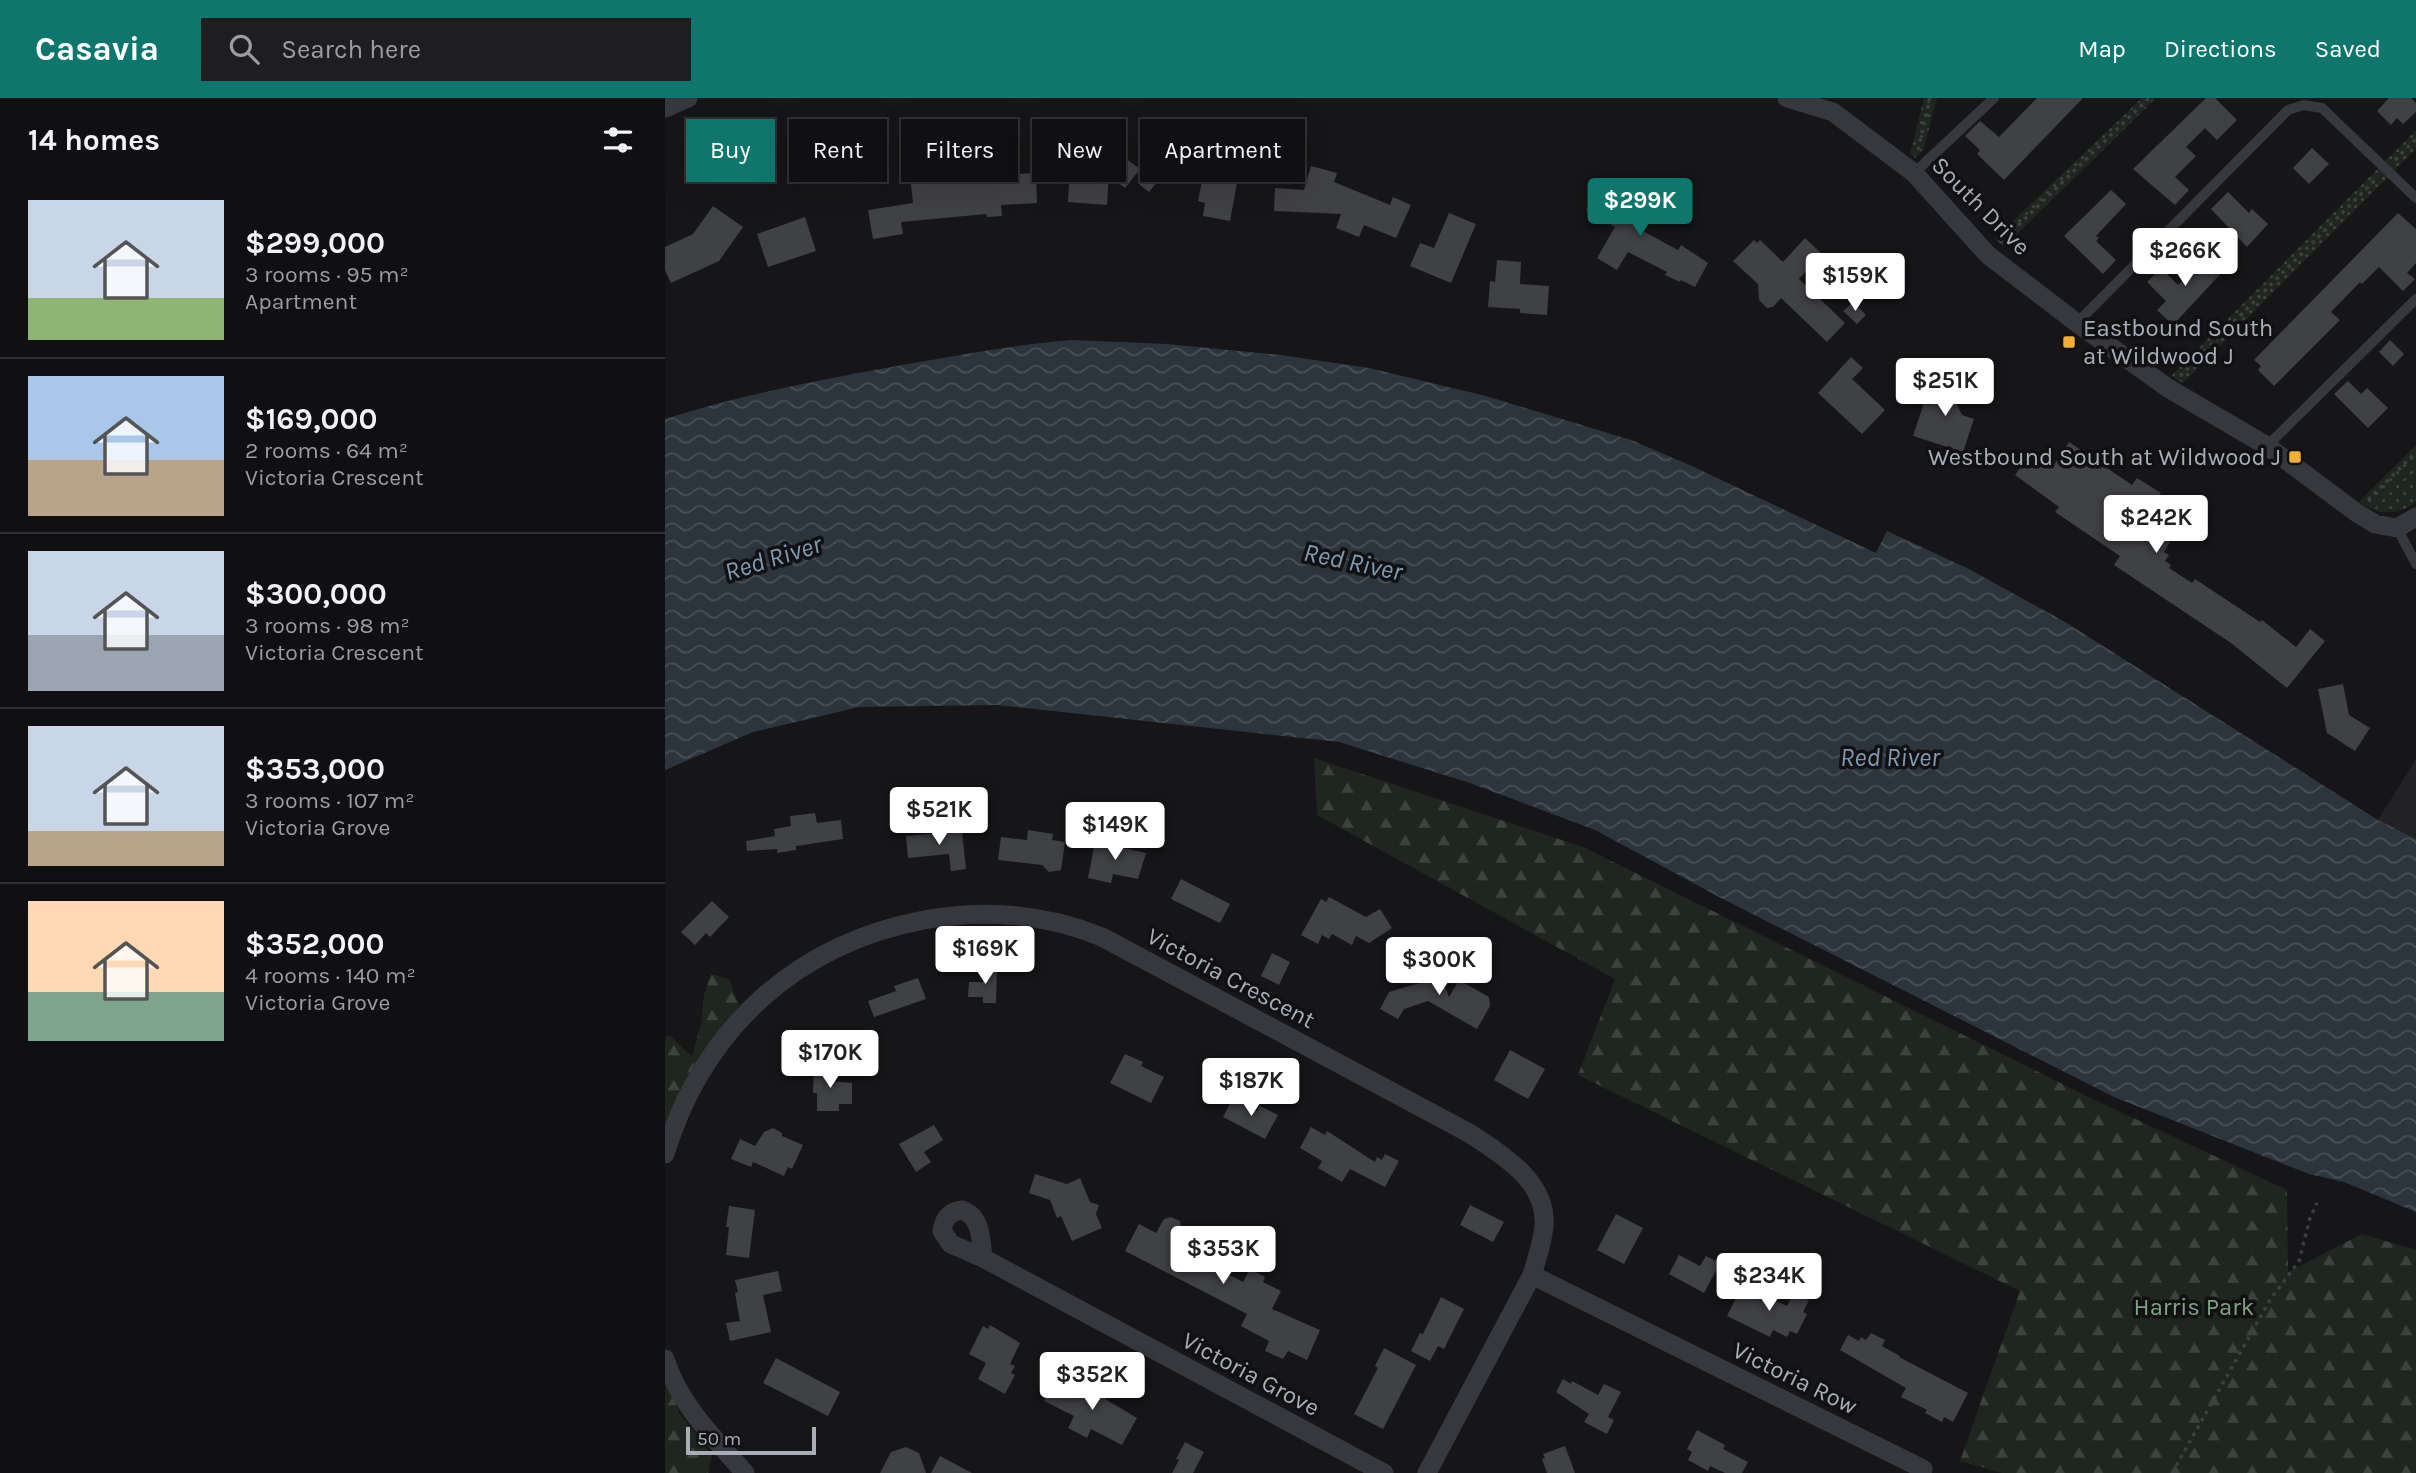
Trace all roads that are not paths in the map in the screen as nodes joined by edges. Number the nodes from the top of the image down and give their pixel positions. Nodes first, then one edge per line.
1 (688, 98) edge
2 (1787, 98) edge
3 (1994, 98) edge
4 (1833, 105) edge
5 (665, 108) edge
6 (1914, 173) junction
7 (2416, 198) edge
8 (2416, 299) edge
9 (2077, 323) junction
10 (2267, 446) junction
11 (2416, 517) edge
12 (2397, 528) junction
13 (2416, 564) edge
14 (665, 1154) edge
15 (983, 1258) dead end
16 (1531, 1275) junction
17 (665, 1359) edge
18 (1923, 1469) dead end
19 (745, 1473) edge
20 (1384, 1473) edge
21 (1427, 1473) edge

1 - 5 street
2 - 4 street, South Drive
3 - 6 lane
4 - 6 street, South Drive
6 - 9 street, South Drive
7 - 9 lane
8 - 10 lane
9 - 10 street, South Drive
10 - 12 street, South Drive
11 - 12 street
12 - 13 lane
14 - 16 street, Victoria Crescent
15 - 20 street, Victoria Grove
16 - 18 street, Victoria Row
16 - 21 street, Victoria Crescent
17 - 19 street

